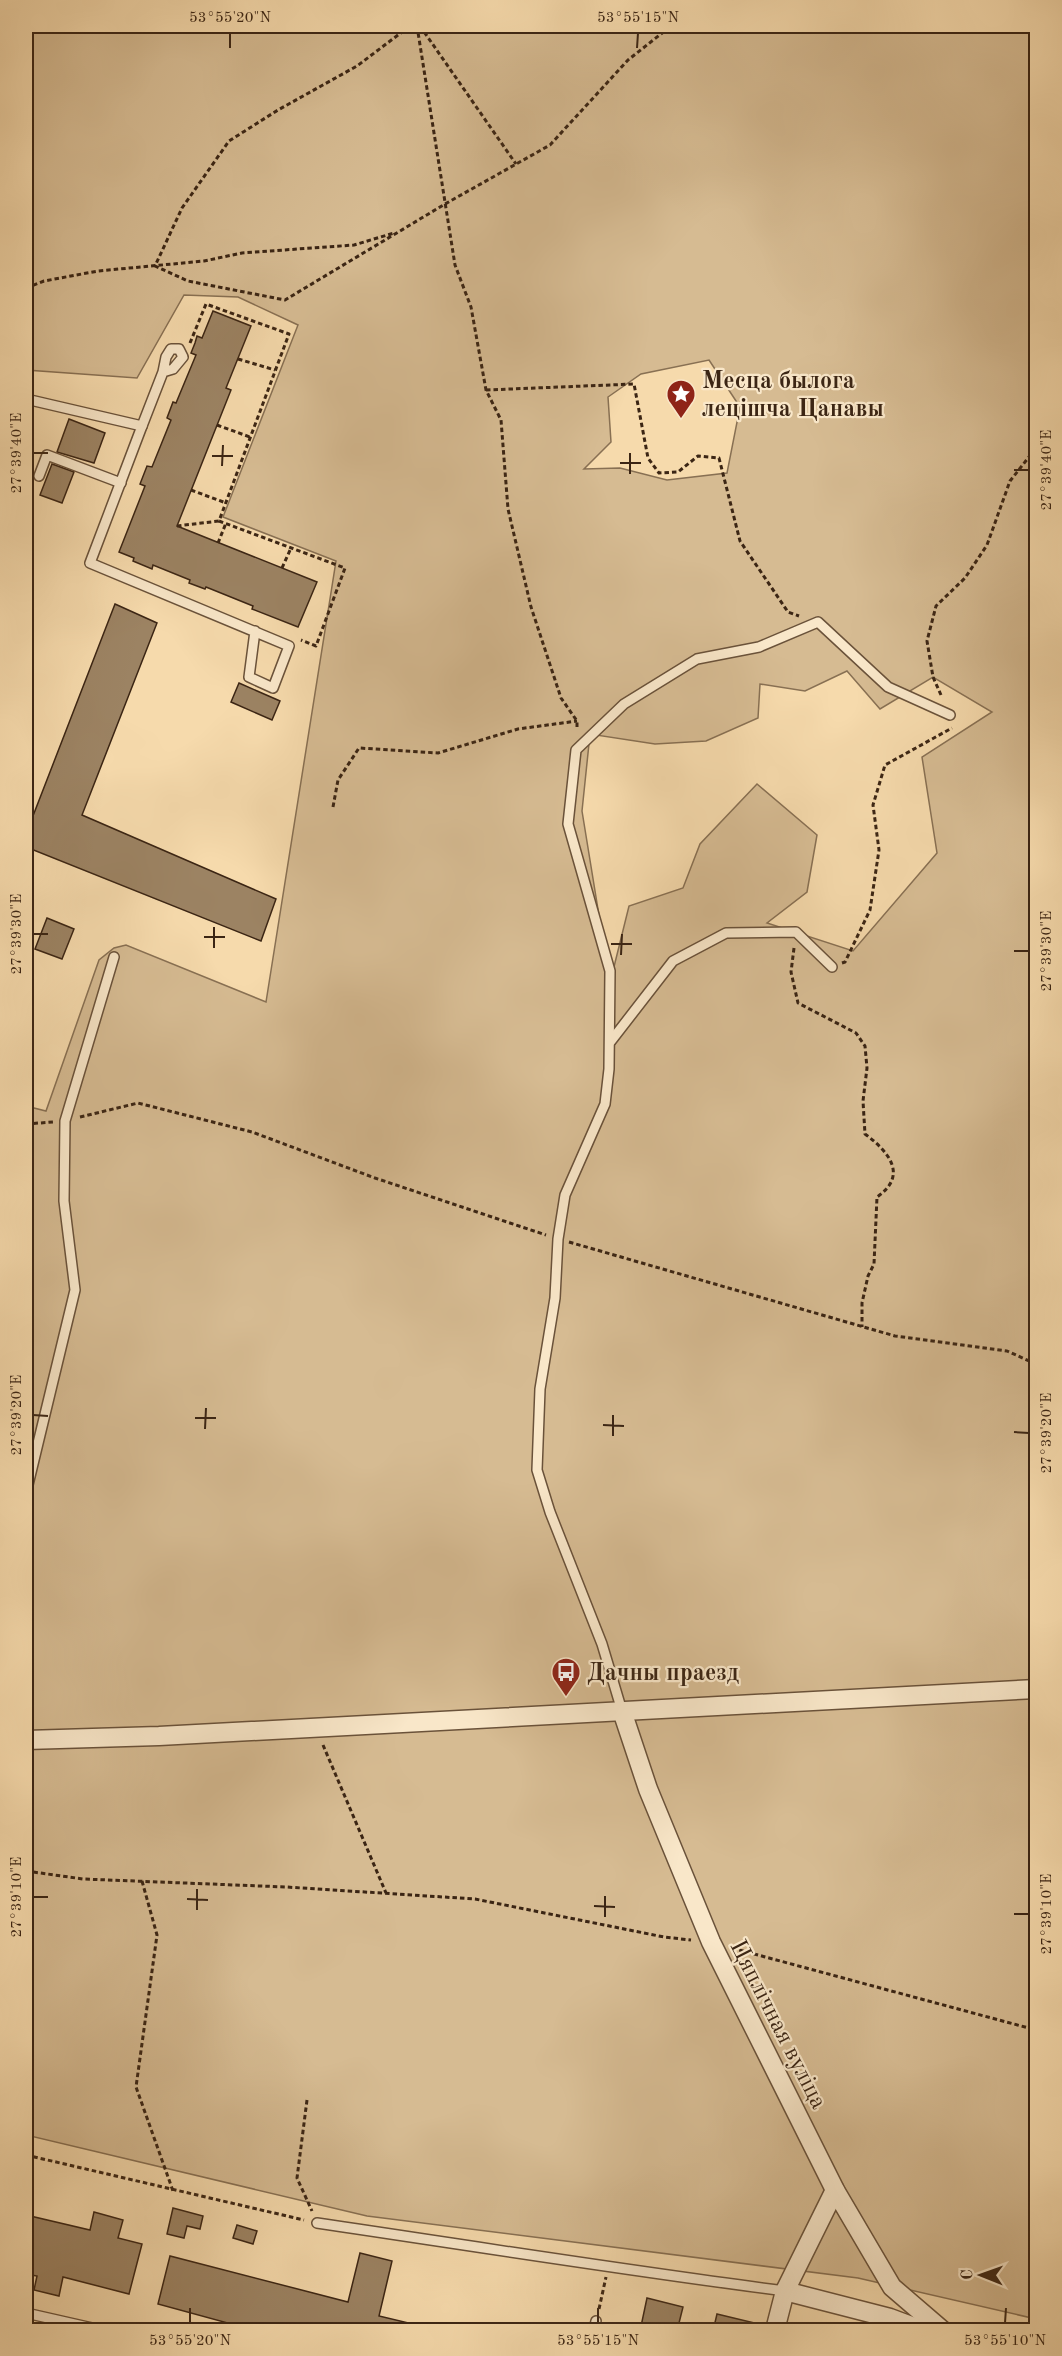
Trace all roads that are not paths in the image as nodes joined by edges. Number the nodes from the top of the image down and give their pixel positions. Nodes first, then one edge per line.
1 (163, 372) dead end
2 (26, 399) edge
3 (142, 426) junction
4 (39, 476) dead end
5 (121, 483) junction
6 (255, 632) junction
7 (950, 715) road end
8 (114, 957) dead end
9 (832, 967) road end
10 (611, 1041) junction
11 (26, 1493) edge
12 (1036, 1689) edge
13 (622, 1710) junction
14 (26, 1740) edge
15 (836, 2190) junction
16 (317, 2223) road end
17 (785, 2291) junction
18 (26, 2313) edge
19 (101, 2331) edge
20 (775, 2331) edge
21 (922, 2331) edge
22 (942, 2331) edge

1 - 3 lane
2 - 3 lane
3 - 5 lane
4 - 5 lane
5 - 6 lane
6 - 6 lane
7 - 10 lane
8 - 11 lane
9 - 10 lane
10 - 13 lane
12 - 13 street
13 - 14 street
13 - 15 street, Цяплічная вуліца
15 - 17 street
15 - 22 street, Цяплічная вуліца
16 - 17 lane
17 - 20 street
17 - 21 street
18 - 19 lane

